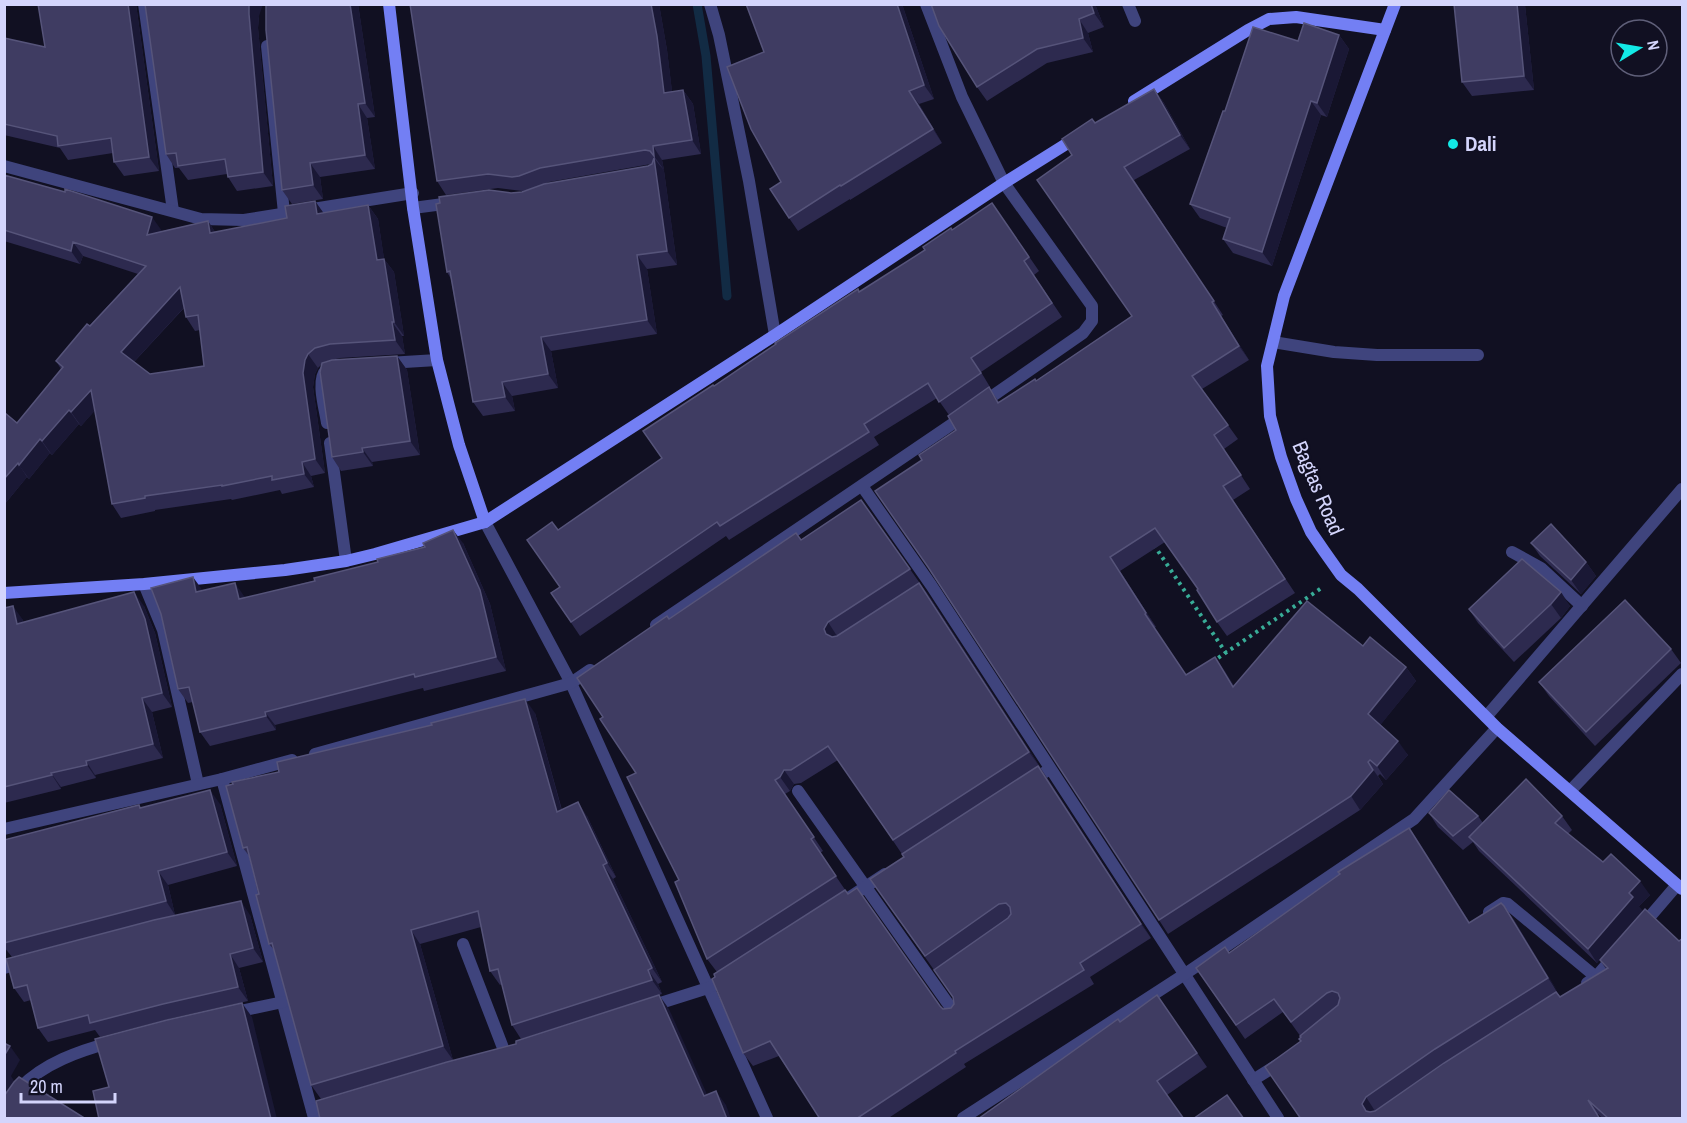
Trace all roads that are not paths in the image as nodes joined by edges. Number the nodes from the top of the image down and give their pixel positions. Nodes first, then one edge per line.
1 (144, 4) edge
2 (389, 4) edge
3 (710, 4) edge
4 (926, 4) edge
5 (1128, 4) edge
6 (1395, 4) edge
7 (1135, 21) dead end
8 (1385, 30) junction
9 (267, 35) edge
10 (1121, 109) edge
11 (1092, 128) edge
12 (4, 166) edge
13 (1004, 183) junction
14 (413, 193) junction
15 (467, 200) edge
16 (413, 208) junction
17 (173, 211) junction
18 (284, 213) junction
19 (775, 335) junction
20 (1273, 342) junction
21 (1478, 355) dead end
22 (437, 360) junction
23 (373, 364) edge
24 (341, 366) edge
25 (862, 486) junction
26 (1683, 489) edge
27 (485, 522) junction
28 (1512, 552) dead end
29 (346, 561) junction
30 (144, 584) junction
31 (4, 593) edge
32 (1581, 606) junction
33 (648, 631) edge
34 (600, 664) edge
35 (1683, 674) edge
36 (571, 683) junction
37 (1486, 717) junction
38 (1497, 728) junction
39 (1050, 769) junction
40 (222, 779) junction
41 (198, 784) junction
42 (1021, 787) edge
43 (798, 791) dead end
44 (1570, 791) junction
45 (4, 829) edge
46 (894, 868) edge
47 (865, 887) junction
48 (1680, 887) edge
49 (835, 906) edge
50 (1482, 919) edge
51 (463, 944) dead end
52 (39, 958) edge
53 (4, 968) edge
54 (738, 969) edge
55 (1185, 974) junction
56 (1596, 977) junction
57 (708, 988) junction
58 (1577, 989) edge
59 (283, 1002) junction
60 (640, 1010) edge
61 (224, 1014) edge
62 (956, 1015) edge
63 (126, 1039) edge
64 (505, 1052) edge
65 (1289, 1056) edge
66 (1253, 1080) junction
67 (346, 1100) edge
68 (4, 1112) edge
69 (313, 1114) edge
70 (767, 1119) edge
71 (963, 1119) edge
72 (1278, 1119) edge

1 - 17 street
2 - 14 street
3 - 19 street
4 - 13 street
5 - 7 street
6 - 8 street, Bagtas Road
8 - 10 street
8 - 20 street, Bagtas Road
9 - 18 street
11 - 13 street
12 - 17 street
13 - 19 street
13 - 25 street
14 - 16 street
14 - 18 street
15 - 16 street
16 - 22 street
17 - 18 street
19 - 27 street
20 - 21 street
20 - 37 street, Bagtas Road
22 - 23 street
22 - 27 street
24 - 29 street
25 - 33 street
25 - 39 street
26 - 32 street
27 - 29 street
27 - 36 street
28 - 32 street
29 - 30 street
30 - 31 street
30 - 41 street
32 - 37 street
34 - 36 street
35 - 44 street
36 - 40 street
36 - 57 street
37 - 38 street, Bagtas Road
38 - 44 street, Bagtas Road
38 - 55 street
39 - 42 street
39 - 55 street
40 - 41 street
40 - 59 street
41 - 45 street
43 - 47 street
44 - 48 street, Bagtas Road
46 - 47 street
47 - 49 street
47 - 62 street
48 - 56 street
50 - 56 street
51 - 64 street
52 - 53 street
54 - 57 street
55 - 66 street
55 - 71 street
56 - 58 street
57 - 60 street
57 - 70 street
59 - 61 street
59 - 69 street
63 - 68 street
65 - 66 street
66 - 72 street
67 - 69 street

